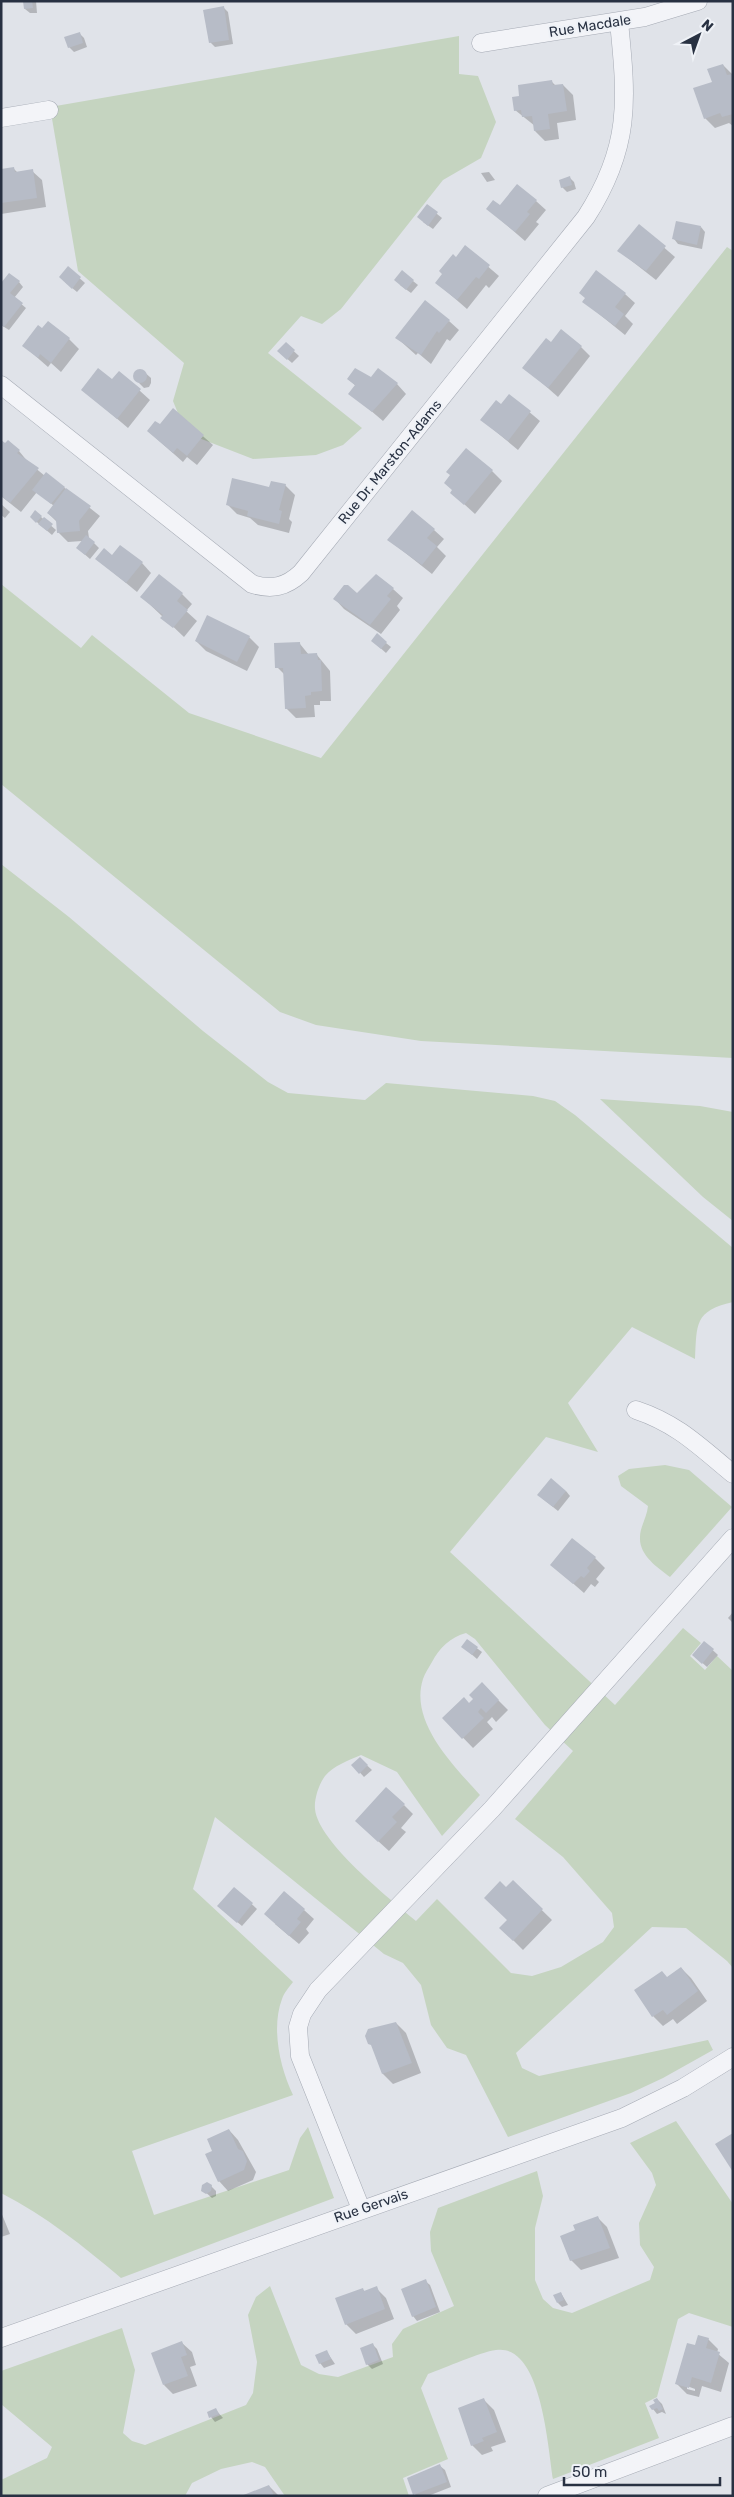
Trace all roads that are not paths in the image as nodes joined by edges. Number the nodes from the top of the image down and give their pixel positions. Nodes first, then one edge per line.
1 (698, 1) edge
2 (619, 22) junction
3 (481, 43) dead end
4 (49, 110) dead end
5 (1, 118) edge
6 (1, 384) edge
7 (636, 1410) dead end
8 (733, 1474) edge
9 (733, 1538) edge
10 (733, 2057) edge
11 (361, 2209) junction
12 (1, 2338) edge
13 (733, 2426) edge
14 (547, 2496) edge

1 - 2 street, Rue Macdale
2 - 3 street, Rue Macdale
2 - 6 street, Rue Dr. Marston-Adams
4 - 5 street
7 - 8 street
9 - 11 street
10 - 11 street, Rue Gervais
11 - 12 street, Rue Gervais
13 - 14 street

